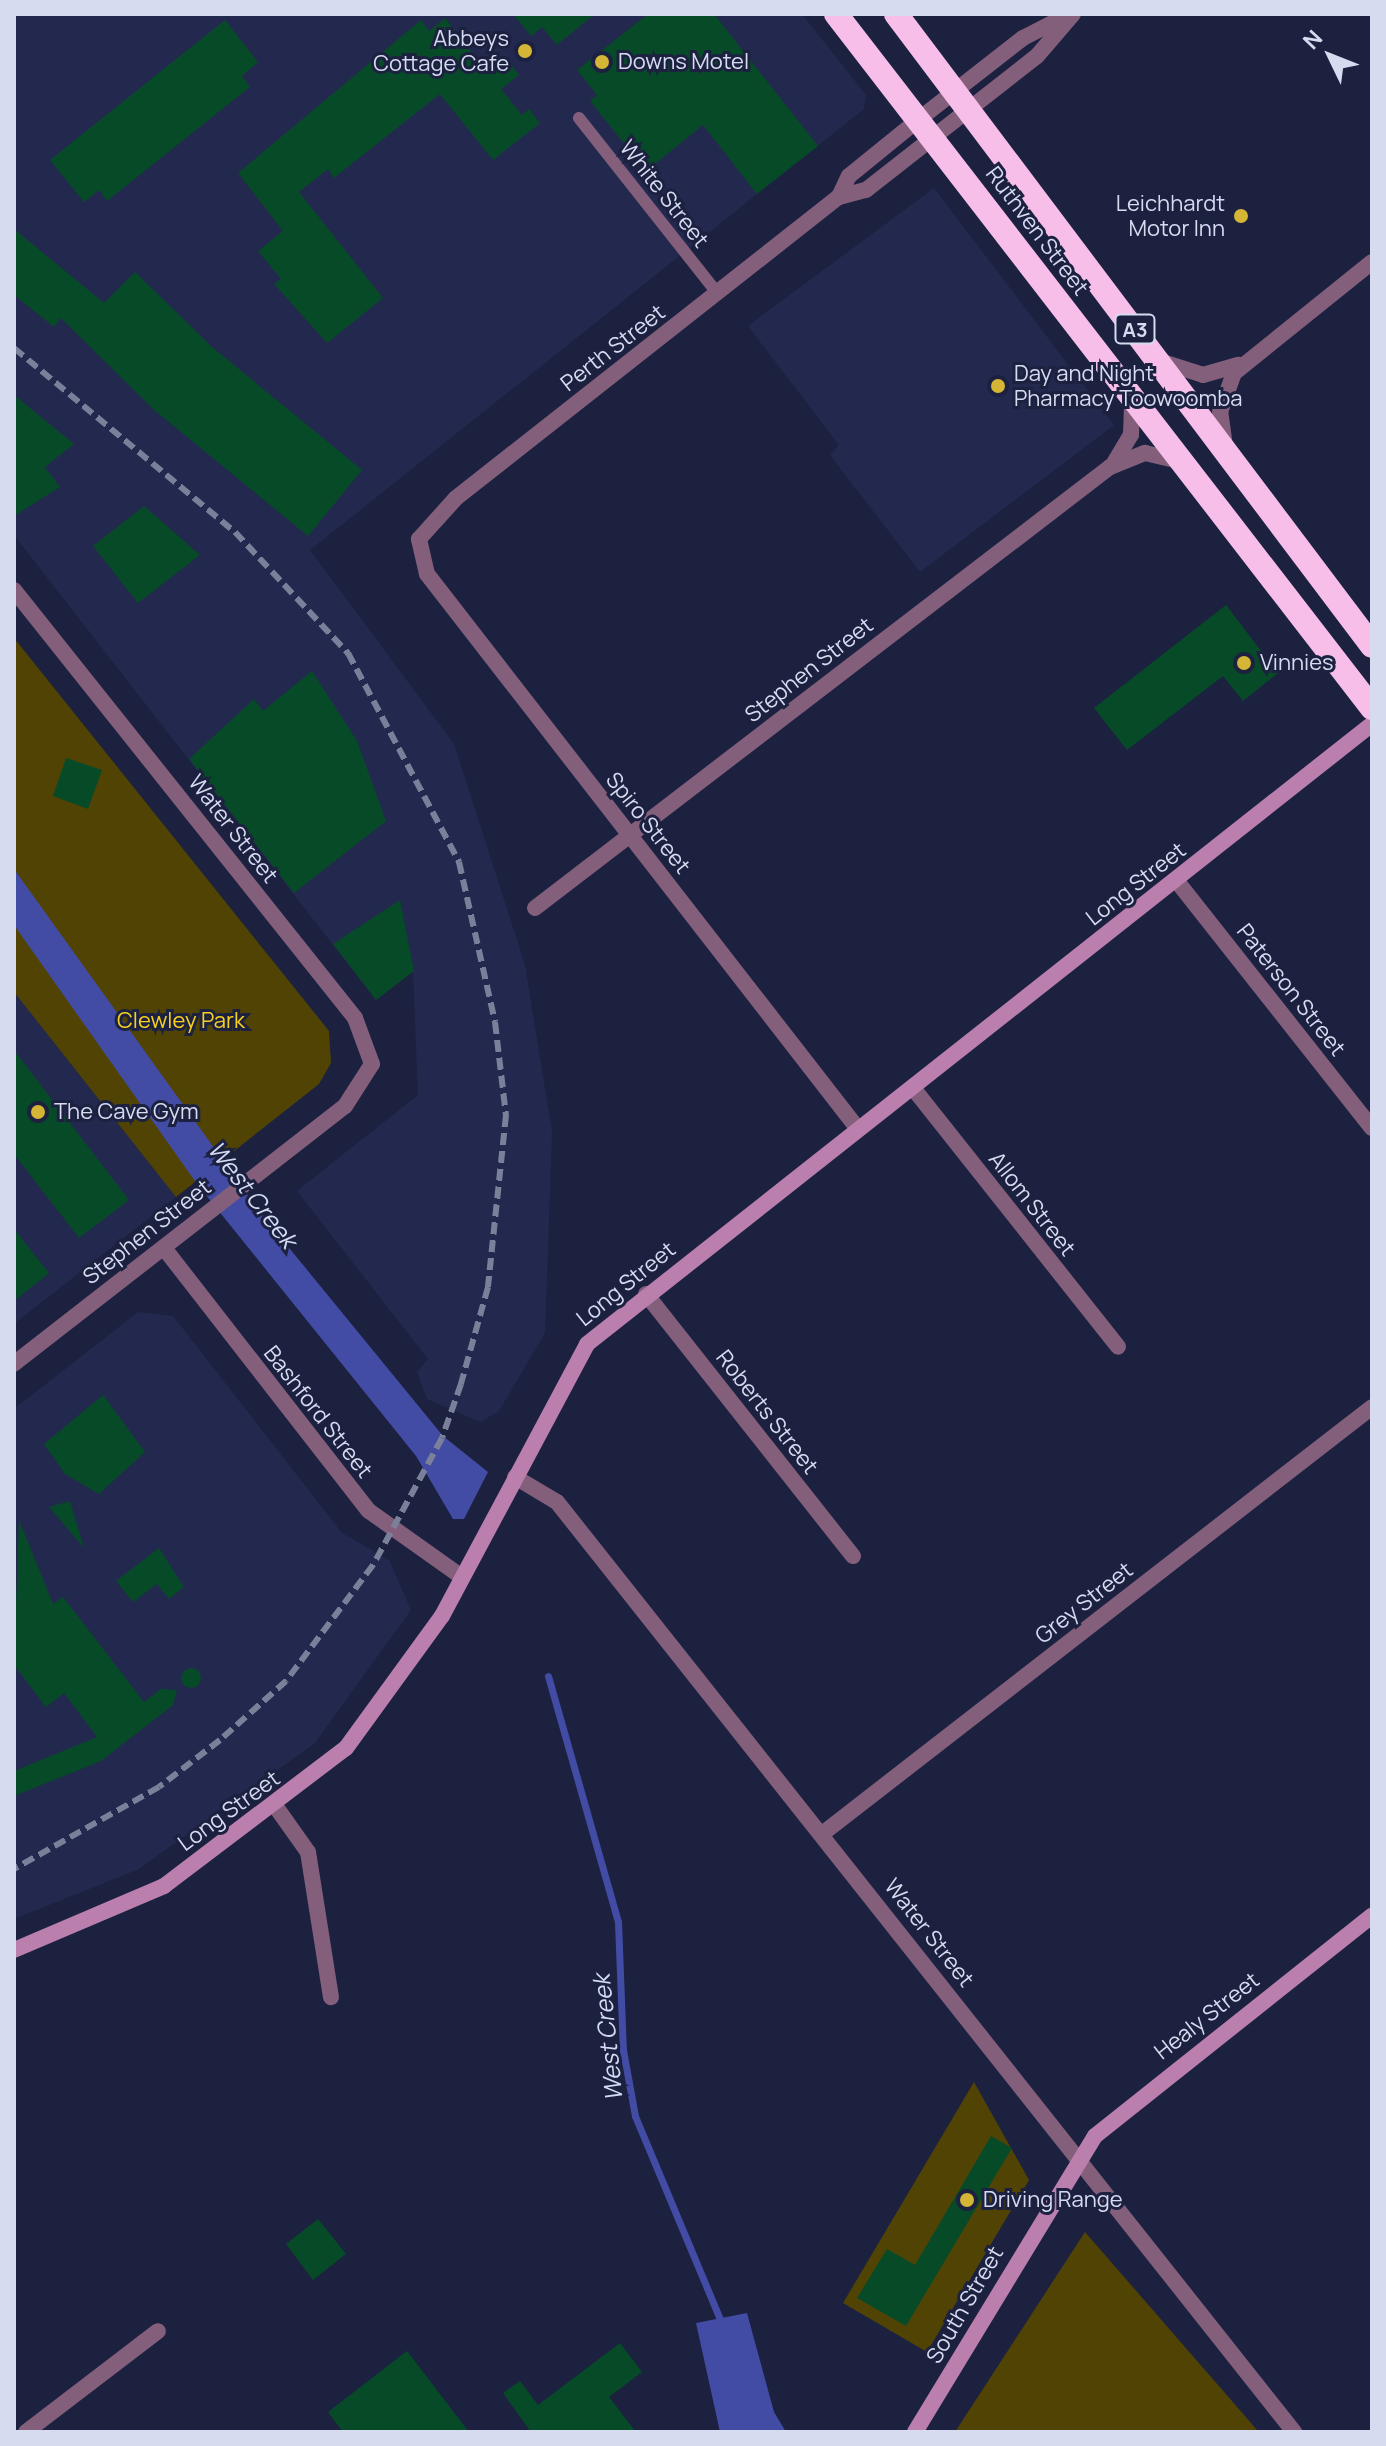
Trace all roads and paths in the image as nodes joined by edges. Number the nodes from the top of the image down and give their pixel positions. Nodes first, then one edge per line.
1 (836, 14) edge
2 (896, 14) edge
3 (1071, 14) edge
4 (963, 99) junction
5 (579, 118) dead end
6 (926, 129) junction
7 (839, 197) junction
8 (1372, 262) edge
9 (718, 294) junction
10 (1155, 356) junction
11 (1244, 362) junction
12 (1132, 398) junction
13 (1227, 451) junction
14 (1183, 463) junction
15 (1110, 467) junction
16 (419, 539) joint
17 (14, 590) edge
18 (1372, 646) edge
19 (1372, 708) edge
20 (1372, 724) edge
21 (630, 835) junction
22 (1176, 880) junction
23 (535, 908) dead end
24 (913, 1088) junction
25 (345, 1106) joint
26 (1372, 1128) edge
27 (858, 1129) junction
28 (164, 1248) junction
29 (646, 1294) junction
30 (1118, 1347) dead end
31 (14, 1364) edge
32 (1372, 1407) edge
33 (515, 1477) junction
34 (853, 1556) dead end
35 (462, 1577) junction
36 (276, 1807) junction
37 (822, 1834) junction
38 (1372, 1916) edge
39 (14, 1950) edge
40 (331, 1997) dead end
41 (1078, 2159) junction
42 (158, 2331) dead end
43 (26, 2432) edge
44 (915, 2432) edge
45 (1294, 2432) edge

1 - 6 highway, Ruthven Street / A3
2 - 4 highway, Ruthven Street / A3
3 - 4 street, Perth Street
3 - 4 street, Perth Street
4 - 6 street, Perth Street
4 - 6 street, Perth Street
4 - 10 highway, Ruthven Street / A3
5 - 9 lane, White Street
6 - 7 street, Perth Street
6 - 7 street, Perth Street
6 - 12 highway, Ruthven Street / A3
7 - 9 street, Perth Street
8 - 11 street
9 - 16 street, Perth Street
10 - 11 street
10 - 13 highway, Ruthven Street / A3
11 - 13 street
12 - 14 highway, Ruthven Street / A3
12 - 15 street, Stephen Street
13 - 18 highway, Ruthven Street / A3
14 - 15 street, Stephen Street
14 - 19 highway, Ruthven Street / A3
15 - 21 street, Stephen Street
16 - 21 street, Spiro Street
17 - 25 street, Water Street
20 - 22 street, Long Street
21 - 23 street, Stephen Street
21 - 27 street, Spiro Street
22 - 24 street, Long Street
22 - 26 street, Paterson Street
24 - 27 street, Long Street
24 - 30 street, Allom Street
25 - 28 street, Stephen Street
27 - 29 street, Long Street
28 - 31 street, Stephen Street
28 - 35 street, Bashford Street
29 - 33 street, Long Street
29 - 34 street, Roberts Street
32 - 37 street, Grey Street
33 - 35 street, Long Street
33 - 37 street, Water Street
35 - 36 street, Long Street
36 - 39 street, Long Street
36 - 40 street
37 - 41 street, Water Street
38 - 41 street, Healy Street
41 - 44 street, South Street
41 - 45 street, Water Street
42 - 43 street

